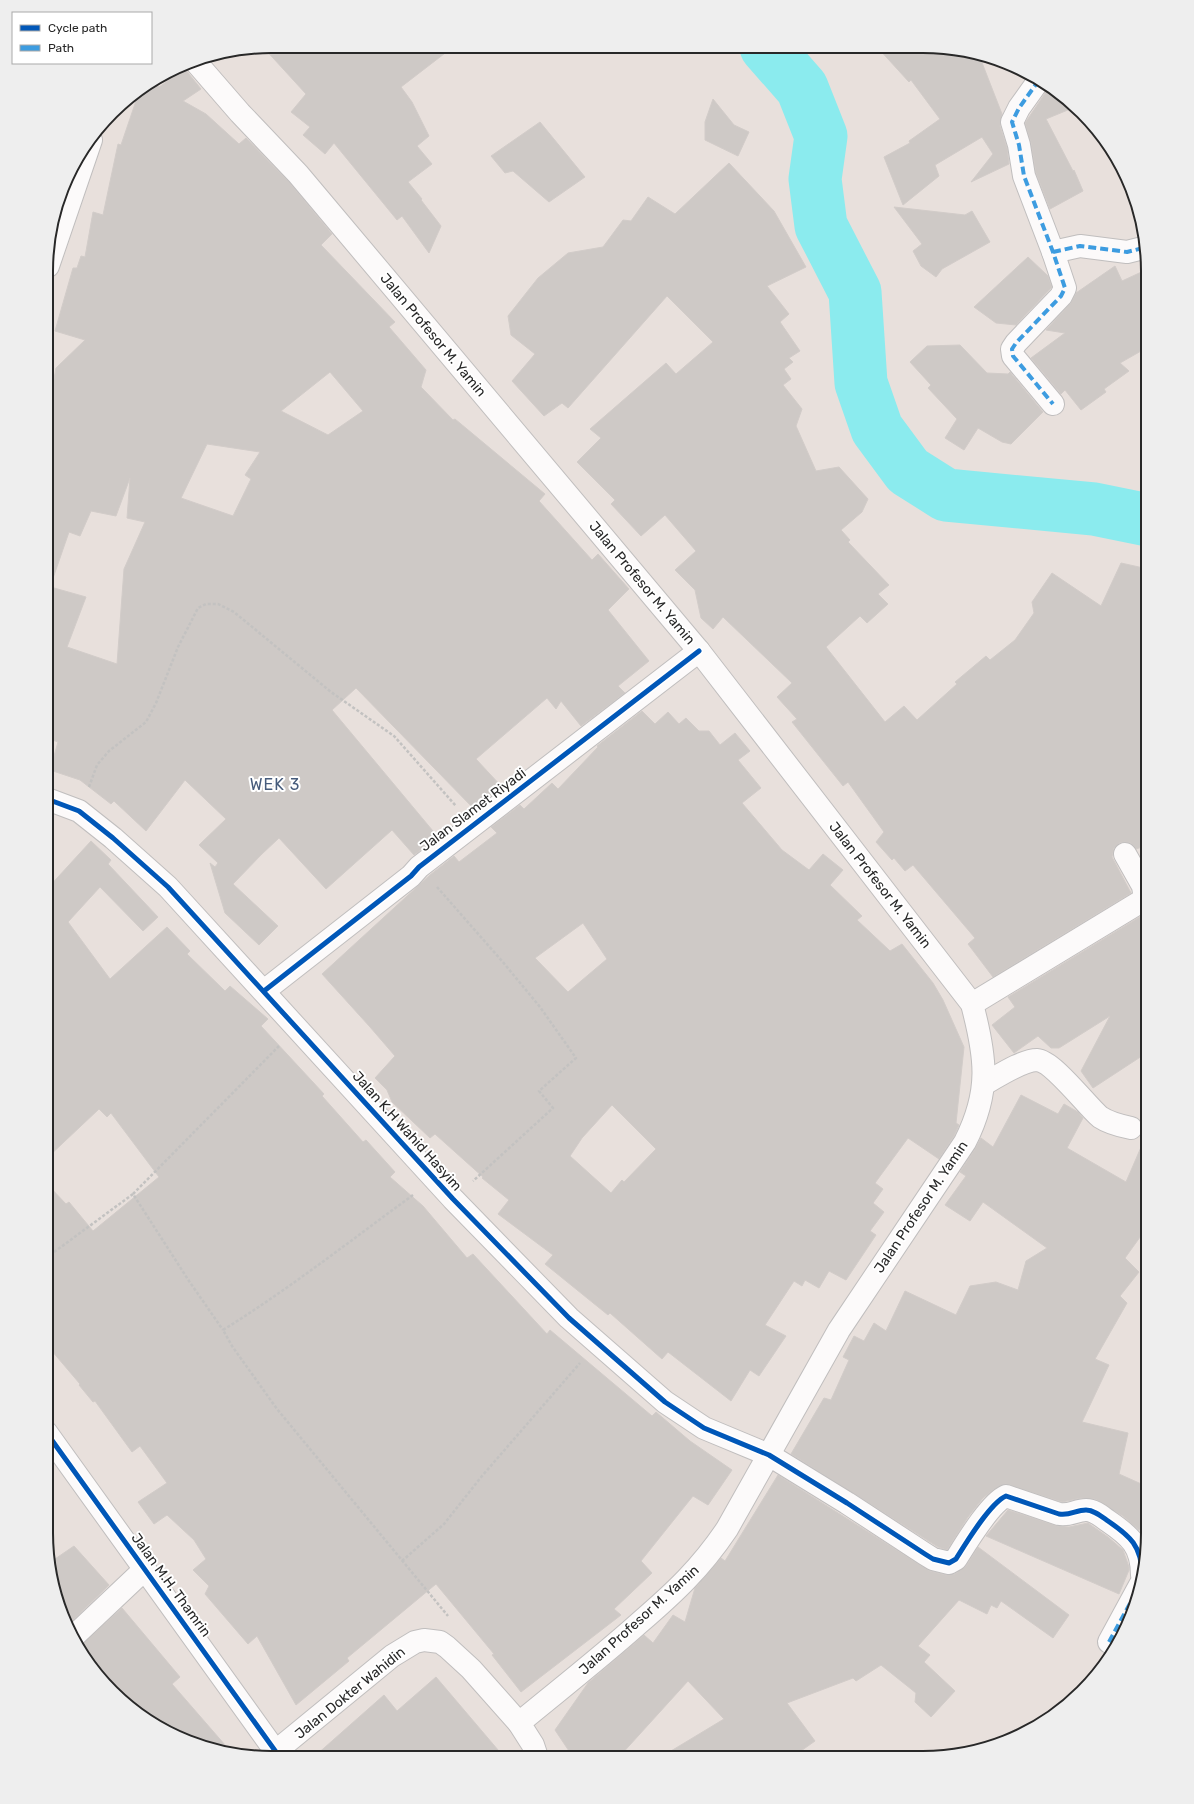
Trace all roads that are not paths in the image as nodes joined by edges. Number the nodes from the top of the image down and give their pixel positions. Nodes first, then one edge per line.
1 (199, 66) edge
2 (1036, 85) edge
3 (85, 157) edge
4 (54, 248) edge
5 (1140, 249) edge
6 (1053, 252) junction
7 (1053, 404) dead end
8 (699, 651) junction
9 (53, 801) edge
10 (1125, 854) dead end
11 (1141, 882) edge
12 (1141, 901) edge
13 (264, 991) junction
14 (972, 1004) junction
15 (984, 1084) junction
16 (1131, 1128) dead end
17 (53, 1446) edge
18 (769, 1455) junction
19 (1140, 1554) edge
20 (145, 1569) junction
21 (1127, 1609) edge
22 (77, 1633) edge
23 (1109, 1642) dead end
24 (519, 1723) junction
25 (271, 1751) edge
26 (277, 1751) edge
27 (534, 1751) edge

1 - 8 street, Jalan Profesor M. Yamin
2 - 6 street
3 - 4 street
5 - 6 street
6 - 7 street
8 - 13 street, Jalan Slamet Riyadi
8 - 14 street, Jalan Profesor M. Yamin
9 - 13 street, Jalan K.H Wahid Hasyim
10 - 11 street
12 - 14 street
13 - 18 street, Jalan K.H Wahid Hasyim
14 - 15 street, Jalan Profesor M. Yamin
15 - 16 street
15 - 18 street, Jalan Profesor M. Yamin
17 - 20 street, Jalan M.H. Thamrin
18 - 19 street, Jalan K.H Wahid Hasyim
18 - 24 street, Jalan Profesor M. Yamin
20 - 22 street
20 - 25 street, Jalan M.H. Thamrin
21 - 23 street
24 - 26 street, Jalan Dokter Wahidin
24 - 27 street

